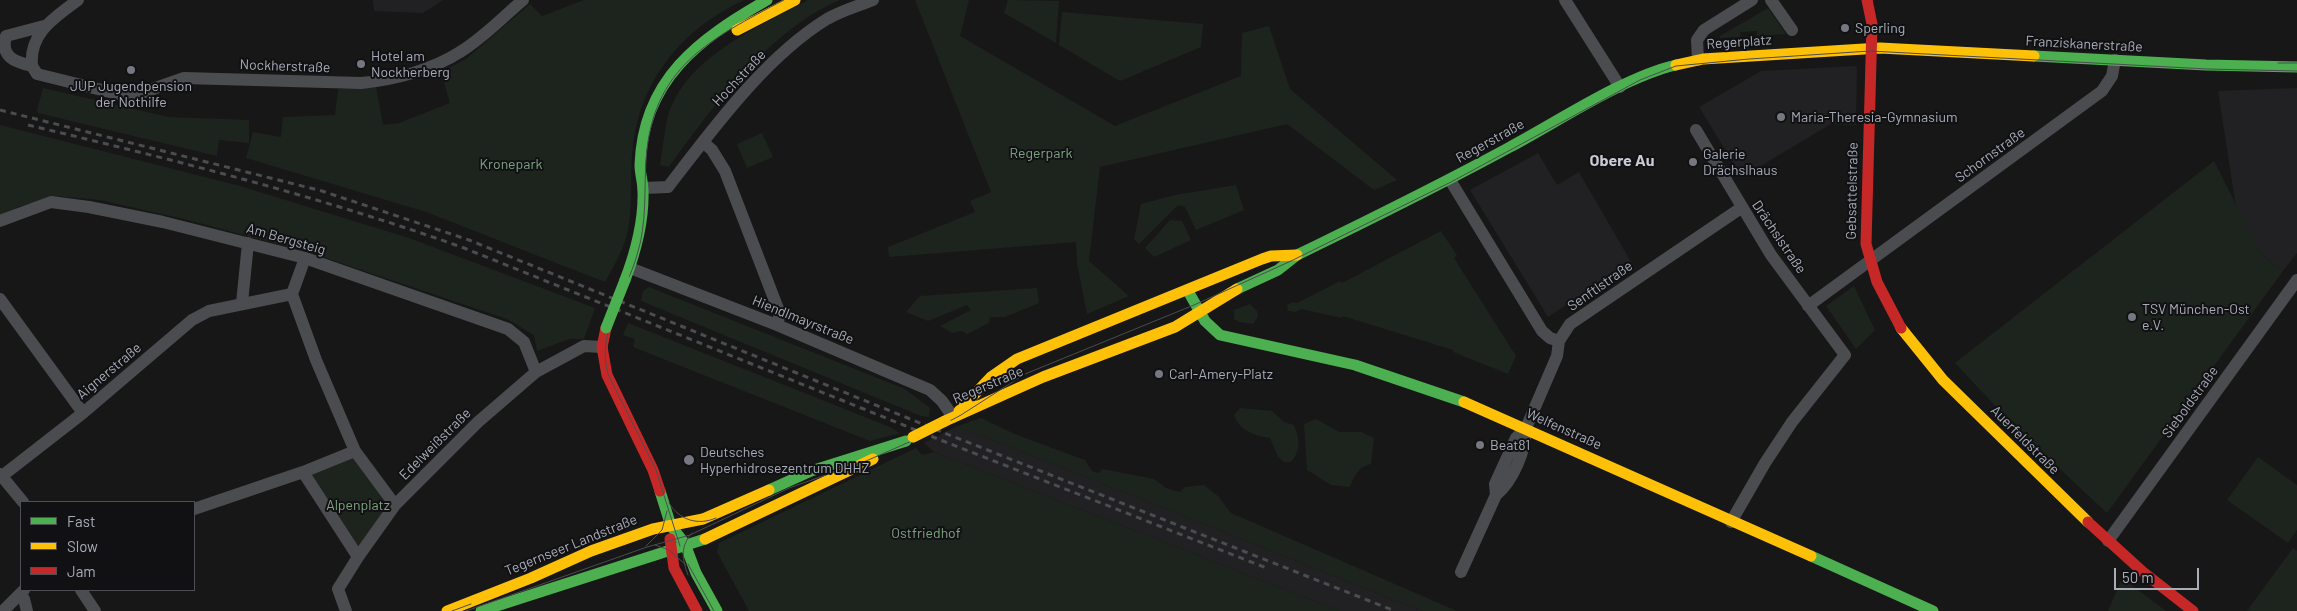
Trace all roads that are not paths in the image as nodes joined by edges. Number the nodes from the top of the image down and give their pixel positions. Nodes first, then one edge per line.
1 (78, 0) edge
2 (523, 0) edge
3 (767, 0) edge
4 (795, 0) edge
5 (873, 0) edge
6 (1565, 0) edge
7 (1752, 0) edge
8 (1771, 0) edge
9 (1867, 0) edge
10 (44, 26) junction
11 (1792, 30) dead end
12 (1870, 48) junction
13 (1698, 60) junction
14 (2115, 60) junction
15 (32, 66) junction
16 (2297, 67) edge
17 (1620, 87) junction
18 (1696, 130) dead end
19 (703, 142) junction
20 (1450, 180) junction
21 (643, 188) junction
22 (1741, 208) junction
23 (0, 221) edge
24 (248, 243) junction
25 (1297, 255) junction
26 (305, 258) junction
27 (1869, 263) junction
28 (628, 274) junction
29 (2297, 280) edge
30 (1188, 291) junction
31 (292, 294) junction
32 (0, 299) edge
33 (242, 303) junction
34 (1808, 306) junction
35 (1199, 314) junction
36 (776, 325) junction
37 (1559, 341) junction
38 (602, 347) junction
39 (536, 372) junction
40 (82, 413) junction
41 (949, 419) junction
42 (1526, 428) junction
43 (910, 439) junction
44 (355, 451) junction
45 (303, 472) junction
46 (2, 481) edge
47 (22, 501) edge
48 (395, 505) junction
49 (195, 509) edge
50 (1731, 522) junction
51 (671, 526) junction
52 (2108, 541) junction
53 (686, 546) junction
54 (669, 550) junction
55 (358, 557) junction
56 (1461, 572) dead end
57 (82, 591) edge
58 (22, 592) edge
59 (487, 610) edge
60 (3, 611) edge
61 (28, 611) edge
62 (94, 611) edge
63 (346, 611) edge
64 (447, 611) edge
65 (697, 611) edge
66 (717, 611) edge
67 (1933, 611) edge
68 (2193, 611) edge

1 - 10 street
2 - 15 street, Nockherstraße
3 - 21 main road
4 - 21 main road
5 - 19 street, Hochstraße
6 - 17 street
7 - 13 street, Regerplatz
8 - 11 street, Regerplatz
9 - 12 main road, Gebsattelstraße
10 - 15 street
10 - 15 street, Nockherstraße
12 - 13 main road, Regerplatz
12 - 14 main road, Franziskanerstraße
12 - 27 main road, Gebsattelstraße
13 - 17 main road, Regerstraße
14 - 16 main road, Franziskanerstraße
14 - 27 street, Schornstraße
17 - 20 main road, Regerstraße
18 - 22 street, Drächslstraße
19 - 21 street, Hochstraße
19 - 36 street
20 - 25 main road, Regerstraße
20 - 37 street
21 - 28 main road
22 - 34 street, Drächslstraße
22 - 37 street, Senftlstraße
23 - 24 street, Am Bergsteig
24 - 26 street, Am Bergsteig
24 - 33 street
25 - 30 main road, Regerstraße
25 - 35 main road, Regerstraße
26 - 31 street
26 - 39 street, Am Bergsteig
27 - 34 street, Schornstraße
27 - 52 main road, Auerfeldstraße
28 - 36 street, Hiendlmayrstraße
28 - 38 main road, bridge
29 - 52 street, Sieboldstraße
30 - 35 main road, Welfenstraße
30 - 41 main road, Regerstraße
31 - 33 street, Aignerstraße
31 - 44 street
32 - 40 street
33 - 40 street, Aignerstraße
34 - 50 street, Drächslstraße
35 - 41 main road, Regerstraße
35 - 42 main road, Welfenstraße
36 - 41 street, Hiendlmayrstraße
37 - 42 street, Senftlstraße
38 - 39 street, Edelweißstraße
38 - 51 main road
39 - 48 street, Edelweißstraße
40 - 46 street, Aignerstraße
41 - 43 main road, Tegernseer Landstraße, bridge
42 - 50 main road, Welfenstraße
42 - 56 street, Senftlstraße
43 - 51 main road, Tegernseer Landstraße
43 - 53 main road, Tegernseer Landstraße
44 - 45 street
44 - 48 street
45 - 49 street
45 - 55 street
46 - 47 street
48 - 55 street, Edelweißstraße
50 - 67 main road, Welfenstraße
51 - 53 main road
51 - 54 main road
51 - 64 main road, Tegernseer Landstraße
52 - 68 main road, Auerfeldstraße
53 - 54 main road, Tegernseer Landstraße
53 - 66 main road
54 - 59 main road, Tegernseer Landstraße
54 - 65 main road
55 - 63 street, Edelweißstraße
57 - 62 street
58 - 60 street
58 - 61 street

